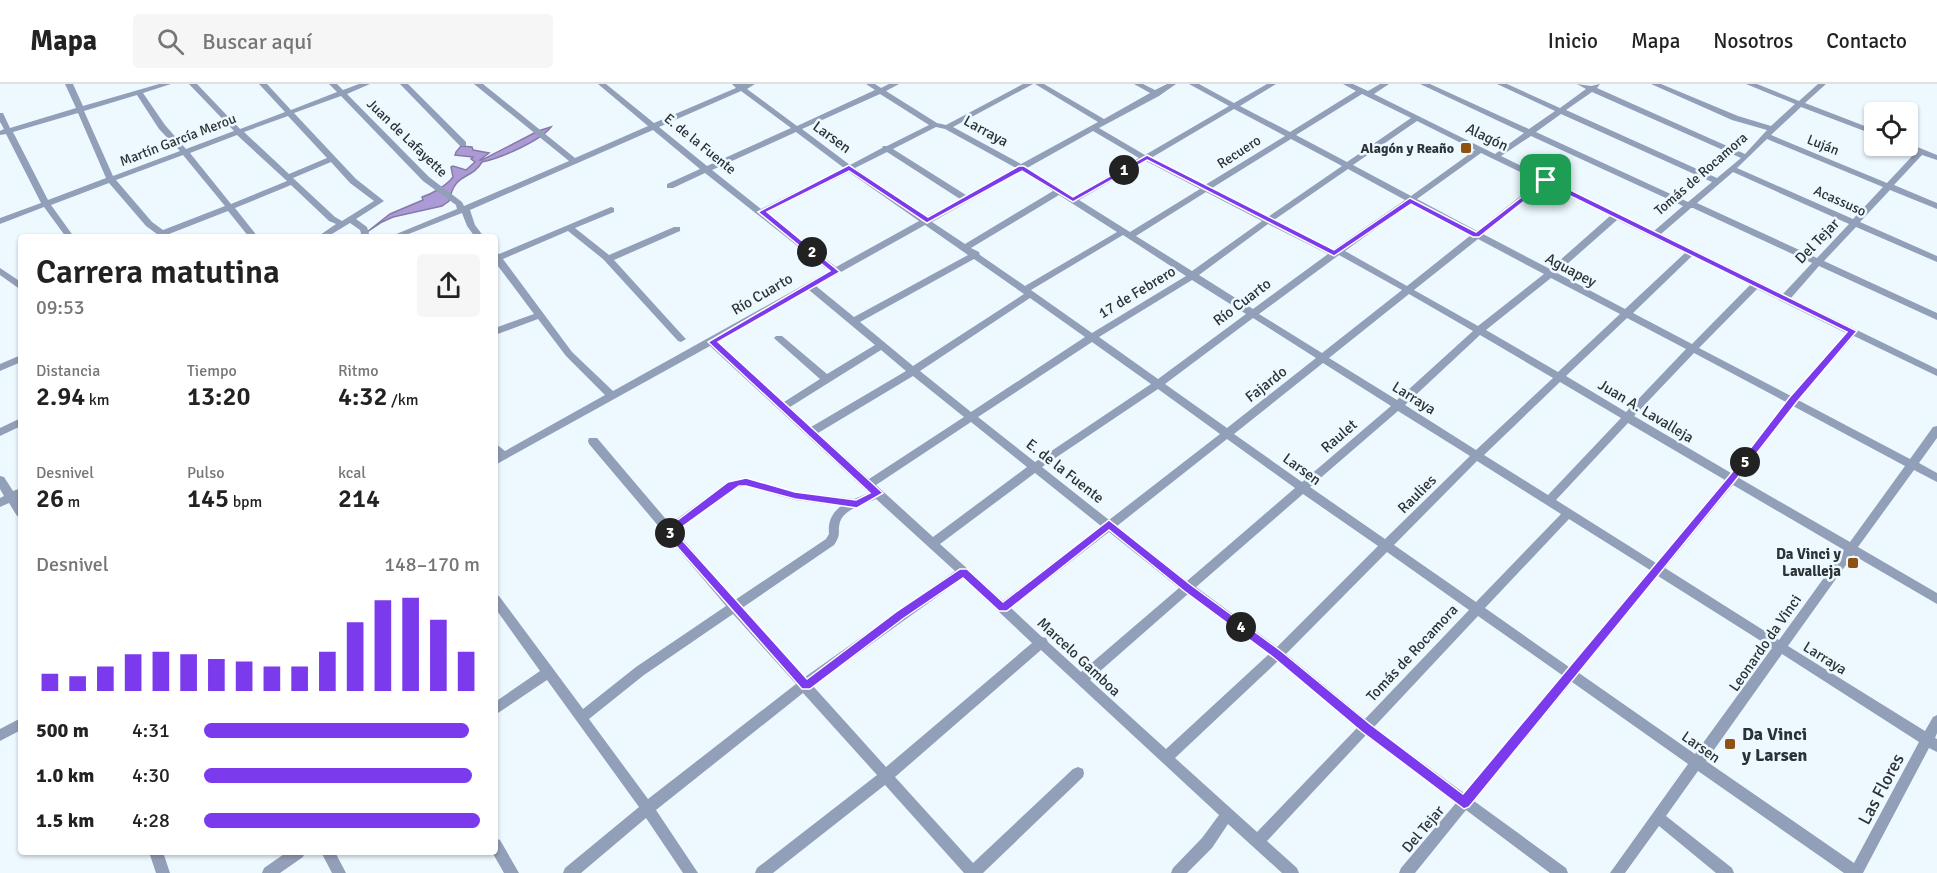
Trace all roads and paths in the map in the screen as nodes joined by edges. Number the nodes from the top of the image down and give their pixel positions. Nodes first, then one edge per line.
1 (69, 84) edge
2 (167, 84) edge
3 (193, 84) edge
4 (263, 84) edge
5 (333, 84) edge
6 (366, 84) edge
7 (404, 84) edge
8 (478, 84) edge
9 (870, 84) edge
10 (895, 84) edge
11 (1005, 84) edge
12 (1029, 84) edge
13 (1039, 84) edge
14 (1138, 84) edge
15 (1172, 84) edge
16 (1193, 84) edge
17 (1272, 84) edge
18 (1347, 84) edge
19 (1385, 84) edge
20 (1424, 84) edge
21 (1501, 84) edge
22 (1581, 84) edge
23 (1655, 84) edge
24 (1750, 84) edge
25 (1821, 84) edge
26 (607, 85) edge
27 (743, 85) edge
28 (1595, 86) edge
29 (1015, 90) junction
30 (881, 91) junction
31 (1365, 92) junction
32 (139, 93) junction
33 (341, 93) junction
34 (1156, 94) junction
35 (1799, 104) junction
36 (1234, 106) junction
37 (81, 110) junction
38 (1561, 110) junction
39 (290, 113) junction
40 (0, 115) edge
41 (1417, 118) junction
42 (1104, 122) junction
43 (934, 125) junction
44 (655, 126) junction
45 (947, 127) junction
46 (1093, 128) junction
47 (795, 129) junction
48 (1864, 129) edge
49 (10, 131) junction
50 (239, 132) junction
51 (1530, 133) junction
52 (1769, 133) junction
53 (0, 134) edge
54 (1289, 136) junction
55 (464, 144) dead end
56 (886, 148) junction
57 (1482, 149) junction
58 (1918, 150) edge
59 (1921, 151) junction
60 (185, 152) junction
61 (1497, 156) junction
62 (1147, 157) junction
63 (1746, 157) junction
64 (1937, 158) edge
65 (332, 159) junction
66 (574, 161) junction
67 (1347, 166) junction
68 (849, 168) junction
69 (1022, 168) junction
70 (705, 169) junction
71 (1732, 169) junction
72 (290, 179) junction
73 (111, 180) junction
74 (1546, 180) junction
75 (1717, 181) junction
76 (670, 186) dead end
77 (1890, 187) junction
78 (1206, 189) junction
79 (1059, 191) junction
80 (966, 199) junction
81 (1073, 200) junction
82 (1410, 200) junction
83 (46, 204) junction
84 (1691, 205) junction
85 (1937, 206) edge
86 (229, 207) junction
87 (464, 209) junction
88 (611, 210) dead end
89 (762, 212) junction
90 (1617, 215) junction
91 (350, 219) junction
92 (927, 220) junction
93 (0, 221) edge
94 (1267, 221) junction
95 (1856, 223) junction
96 (342, 224) junction
97 (569, 228) junction
98 (677, 229) dead end
99 (68, 234) edge
100 (163, 234) edge
101 (166, 234) edge
102 (252, 234) edge
103 (326, 234) edge
104 (365, 234) edge
105 (401, 234) edge
106 (478, 234) edge
107 (1126, 234) junction
108 (1656, 234) junction
109 (1476, 235) junction
110 (965, 248) junction
111 (1691, 252) junction
112 (1337, 253) junction
113 (976, 254) junction
114 (498, 257) edge
115 (608, 259) junction
116 (1937, 259) edge
117 (498, 261) edge
118 (1817, 261) junction
119 (0, 272) edge
120 (836, 272) junction
121 (1550, 274) junction
122 (1192, 276) junction
123 (1757, 284) junction
124 (18, 285) edge
125 (810, 286) junction
126 (1407, 289) junction
127 (1028, 292) junction
128 (1785, 298) junction
129 (1254, 314) junction
130 (1626, 314) junction
131 (540, 315) junction
132 (1937, 317) edge
133 (853, 322) junction
134 (1479, 330) junction
135 (498, 331) edge
136 (1852, 331) junction
137 (1092, 337) junction
138 (779, 338) dead end
139 (681, 339) dead end
140 (712, 342) junction
141 (881, 345) junction
142 (1693, 348) junction
143 (1323, 358) junction
144 (18, 359) edge
145 (0, 368) edge
146 (913, 371) junction
147 (1937, 373) edge
148 (1561, 378) junction
149 (826, 379) junction
150 (1158, 384) junction
151 (612, 396) junction
152 (1792, 401) junction
153 (1398, 405) junction
154 (783, 406) junction
155 (971, 417) junction
156 (1626, 418) junction
157 (18, 423) edge
158 (1937, 430) edge
159 (0, 432) edge
160 (811, 432) junction
161 (1227, 434) junction
162 (593, 441) dead end
163 (1476, 456) junction
164 (499, 459) edge
165 (1911, 465) junction
166 (1035, 467) junction
167 (1937, 478) edge
168 (1732, 479) junction
169 (0, 480) edge
170 (868, 485) junction
171 (1303, 488) junction
172 (878, 493) junction
173 (16, 495) edge
174 (1548, 501) junction
175 (0, 503) edge
176 (857, 504) junction
177 (1567, 514) junction
178 (1109, 524) junction
179 (668, 531) junction
180 (932, 544) junction
181 (1386, 546) junction
182 (1850, 549) junction
183 (1657, 568) junction
184 (963, 572) junction
185 (1188, 588) junction
186 (1937, 599) edge
187 (498, 603) edge
188 (734, 607) junction
189 (1003, 608) junction
190 (1476, 609) junction
191 (1042, 642) junction
192 (1780, 647) junction
193 (1278, 654) junction
194 (548, 672) junction
195 (1570, 675) junction
196 (1082, 680) junction
197 (806, 686) junction
198 (498, 707) edge
199 (581, 718) junction
200 (1937, 721) edge
201 (18, 726) edge
202 (1366, 728) junction
203 (0, 735) edge
204 (1932, 743) edge
205 (1166, 758) junction
206 (1696, 762) junction
207 (1078, 773) dead end
208 (886, 776) junction
209 (1464, 803) junction
210 (647, 808) junction
211 (1227, 814) junction
212 (1659, 818) junction
213 (1257, 842) junction
214 (498, 850) edge
215 (157, 855) edge
216 (294, 855) edge
217 (330, 855) edge
218 (163, 873) edge
219 (268, 873) edge
220 (339, 873) edge
221 (512, 873) edge
222 (570, 873) edge
223 (691, 873) edge
224 (762, 873) edge
225 (973, 873) edge
226 (1178, 873) edge
227 (1292, 873) edge
228 (1406, 873) edge
229 (1561, 873) edge
230 (1617, 873) edge
231 (1727, 873) edge
232 (1856, 873) edge

1 - 37 street
2 - 32 street
3 - 50 street
4 - 39 street
5 - 33 street, Juan de Lafayette
6 - 33 street, Martín García Merou
7 - 55 street
8 - 66 street
9 - 30 street, Larraya
10 - 30 street
11 - 29 street
12 - 29 street
13 - 42 street
14 - 34 street
15 - 34 street, Río Cuarto
16 - 36 street, Aguapey
17 - 36 street
18 - 31 street, Alagón
19 - 31 street, Recuero
20 - 51 street
21 - 38 street
22 - 28 street
23 - 52 street, Luján
24 - 35 street
25 - 35 street, Tomás de Rocamora
26 - 44 street, E. de la Fuente
27 - 44 street
27 - 47 street, Larsen
28 - 38 street
28 - 63 street
29 - 45 street
30 - 43 street, Larraya
30 - 47 street
31 - 41 street, Alagón
31 - 54 street, Recuero
32 - 37 street
32 - 60 street
33 - 39 street, Martín García Merou
33 - 87 street, Juan de Lafayette
34 - 42 street, Río Cuarto
35 - 48 street
35 - 52 street, Tomás de Rocamora
36 - 54 street, Aguapey
36 - 62 street
37 - 49 street
37 - 73 street
38 - 51 street
38 - 75 street
39 - 50 street, Martín García Merou
39 - 65 street
40 - 49 street
41 - 57 street, Alagón
41 - 67 street, 17 de Febrero
42 - 46 street, Río Cuarto
43 - 45 street, Larraya
43 - 56 street
44 - 66 street
44 - 70 street, E. de la Fuente
45 - 69 street, Larraya
46 - 62 street, Juan A. Lavalleja
46 - 69 street, Río Cuarto
47 - 68 street, Larsen
47 - 70 street
49 - 53 street
49 - 83 street
50 - 60 street, Martín García Merou
50 - 72 street
51 - 61 street
51 - 84 street
52 - 63 street, Tomás de Rocamora
52 - 77 street, Luján
54 - 67 street, Aguapey
54 - 78 street, Recuero
56 - 68 street
56 - 80 street
57 - 61 street, Alagón
57 - 82 street, Río Cuarto
58 - 59 street
59 - 64 street
59 - 77 street, Del Tejar
60 - 73 street, Martín García Merou
60 - 86 street
61 - 74 street, Alagón
62 - 78 street, Juan A. Lavalleja
62 - 81 street
63 - 71 street, Tomás de Rocamora
65 - 72 street
65 - 91 street
66 - 87 street
67 - 82 street, Aguapey
67 - 94 street, 17 de Febrero
68 - 89 street
68 - 92 street, Larsen
69 - 79 street, Larraya
69 - 80 street, Río Cuarto
70 - 76 street
70 - 89 street, E. de la Fuente
71 - 75 street, Tomás de Rocamora
71 - 95 street, Acassuso
72 - 86 street
72 - 96 street
73 - 83 street, Martín García Merou
73 - 100 street
74 - 90 street, Alagón
74 - 109 street, Fajardo
75 - 84 street, Tomás de Rocamora
77 - 85 street, Luján
77 - 95 street, Del Tejar
78 - 94 street, Juan A. Lavalleja
78 - 107 street, Recuero
79 - 81 street, Larraya
79 - 110 street
80 - 92 street, Río Cuarto
81 - 107 street, Larraya
82 - 109 street, Aguapey
82 - 112 street, Río Cuarto
83 - 93 street, Martín García Merou
83 - 99 street
84 - 108 street, Tomás de Rocamora
84 - 118 street
86 - 101 street
86 - 102 street
87 - 105 street
87 - 106 street, Juan de Lafayette
88 - 97 street
89 - 120 street, E. de la Fuente
90 - 108 street, Alagón
90 - 121 street, Raulet
91 - 96 street
91 - 104 street
92 - 110 street, Larsen
92 - 120 street, Río Cuarto
94 - 112 street, Juan A. Lavalleja
94 - 122 street, 17 de Febrero
95 - 116 street, Acassuso
95 - 118 street, Del Tejar
96 - 103 street
97 - 114 street
97 - 115 street
98 - 115 street
107 - 122 street, Larraya
107 - 127 street, Recuero
108 - 111 street, Alagón
109 - 121 street, Aguapey
109 - 126 street, Fajardo
110 - 113 street, Larsen
111 - 123 street, Alagón
111 - 130 street, Raulies
112 - 126 street, Juan A. Lavalleja
112 - 129 street, Río Cuarto
113 - 127 street, Larsen
113 - 133 street
115 - 139 street
117 - 131 street
118 - 128 street, Del Tejar
118 - 132 street
119 - 124 street
120 - 125 street, Río Cuarto
121 - 130 street, Aguapey
121 - 134 street, Raulet
122 - 129 street, Larraya
122 - 137 street, 17 de Febrero
123 - 128 street, Alagón
123 - 142 street
125 - 133 street, E. de la Fuente
125 - 140 street, Río Cuarto
126 - 134 street, Juan A. Lavalleja
126 - 143 street, Fajardo
127 - 137 street, Larsen
127 - 146 street, Recuero
128 - 136 street, Alagón
129 - 143 street, Larraya
129 - 150 street, Río Cuarto
130 - 142 street, Aguapey
130 - 148 street, Raulies
131 - 135 street
131 - 151 street
133 - 141 street, E. de la Fuente
134 - 148 street, Juan A. Lavalleja
134 - 153 street, Raulet
136 - 147 street, Alagón
136 - 152 street, Del Tejar
137 - 150 street, Larsen
137 - 155 street, 17 de Febrero
138 - 149 street
140 - 151 street, Río Cuarto
140 - 154 street, Marcelo Gamboa
141 - 146 street, E. de la Fuente
141 - 149 street
142 - 152 street, Aguapey
142 - 156 street
143 - 153 street, Larraya
143 - 161 street, Fajardo
144 - 145 street
146 - 155 street, E. de la Fuente
146 - 160 street, Recuero
148 - 156 street, Juan A. Lavalleja
148 - 163 street, Raulies
149 - 154 street
150 - 161 street, Larsen
150 - 166 street, Río Cuarto
151 - 164 street, Río Cuarto
152 - 165 street, Aguapey
152 - 168 street, Del Tejar
153 - 163 street, Larraya
153 - 171 street, Raulet
154 - 160 street, Marcelo Gamboa
155 - 166 street, E. de la Fuente
155 - 170 street, 17 de Febrero
156 - 168 street, Juan A. Lavalleja
156 - 174 street
157 - 159 street
158 - 165 street, Leonardo da Vinci
160 - 170 street, Marcelo Gamboa
161 - 171 street, Larsen
161 - 178 street, Fajardo
162 - 179 street
163 - 174 street, Larraya
163 - 181 street, Raulies
165 - 167 street, Aguapey
165 - 182 street, Leonardo da Vinci
166 - 178 street, E. de la Fuente
166 - 180 street, Río Cuarto
168 - 182 street, Juan A. Lavalleja
168 - 183 street, Del Tejar
169 - 173 street
170 - 172 street, Marcelo Gamboa
171 - 181 street, Larsen
171 - 185 street, Raulet
172 - 176 street
172 - 180 street, Marcelo Gamboa
173 - 175 street
174 - 177 street, Larraya
176 - 179 street
176 - 188 street
177 - 183 street, Larraya
177 - 190 street, Tomás de Rocamora
178 - 185 street, E. de la Fuente
178 - 189 street, Fajardo
179 - 188 street
180 - 184 street, Marcelo Gamboa
181 - 190 street, Larsen
181 - 193 street, Raulies
182 - 186 street, Juan A. Lavalleja
182 - 192 street, Leonardo da Vinci
183 - 192 street, Larraya
183 - 195 street, Del Tejar
184 - 189 street, Marcelo Gamboa
184 - 197 street
185 - 193 street, E. de la Fuente
185 - 196 street, Raulet
187 - 194 street
188 - 197 street
188 - 199 street
189 - 191 street, Marcelo Gamboa
190 - 195 street, Larsen
190 - 202 street, Tomás de Rocamora
191 - 196 street, Marcelo Gamboa
191 - 208 street
192 - 204 street, Larraya
192 - 206 street, Leonardo da Vinci
193 - 202 street, E. de la Fuente
193 - 205 street, Raulies
194 - 198 street
194 - 199 street
195 - 206 street, Larsen
195 - 209 street, Del Tejar
196 - 205 street, Marcelo Gamboa
197 - 208 street
197 - 210 street
199 - 210 street
200 - 204 street, Las Flores
201 - 203 street
202 - 209 street, E. de la Fuente
202 - 213 street, Tomás de Rocamora
204 - 232 street, Las Flores
205 - 211 street, Marcelo Gamboa
206 - 212 street, Leonardo da Vinci
206 - 232 street, Larsen
207 - 225 street
208 - 224 street
208 - 225 street
209 - 228 street, Del Tejar
209 - 229 street, E. de la Fuente
210 - 222 street
210 - 223 street
211 - 213 street, Marcelo Gamboa
211 - 226 street
212 - 230 street, Leonardo da Vinci
212 - 231 street
213 - 227 street, Marcelo Gamboa
214 - 221 street
215 - 218 street
216 - 219 street
217 - 220 street

